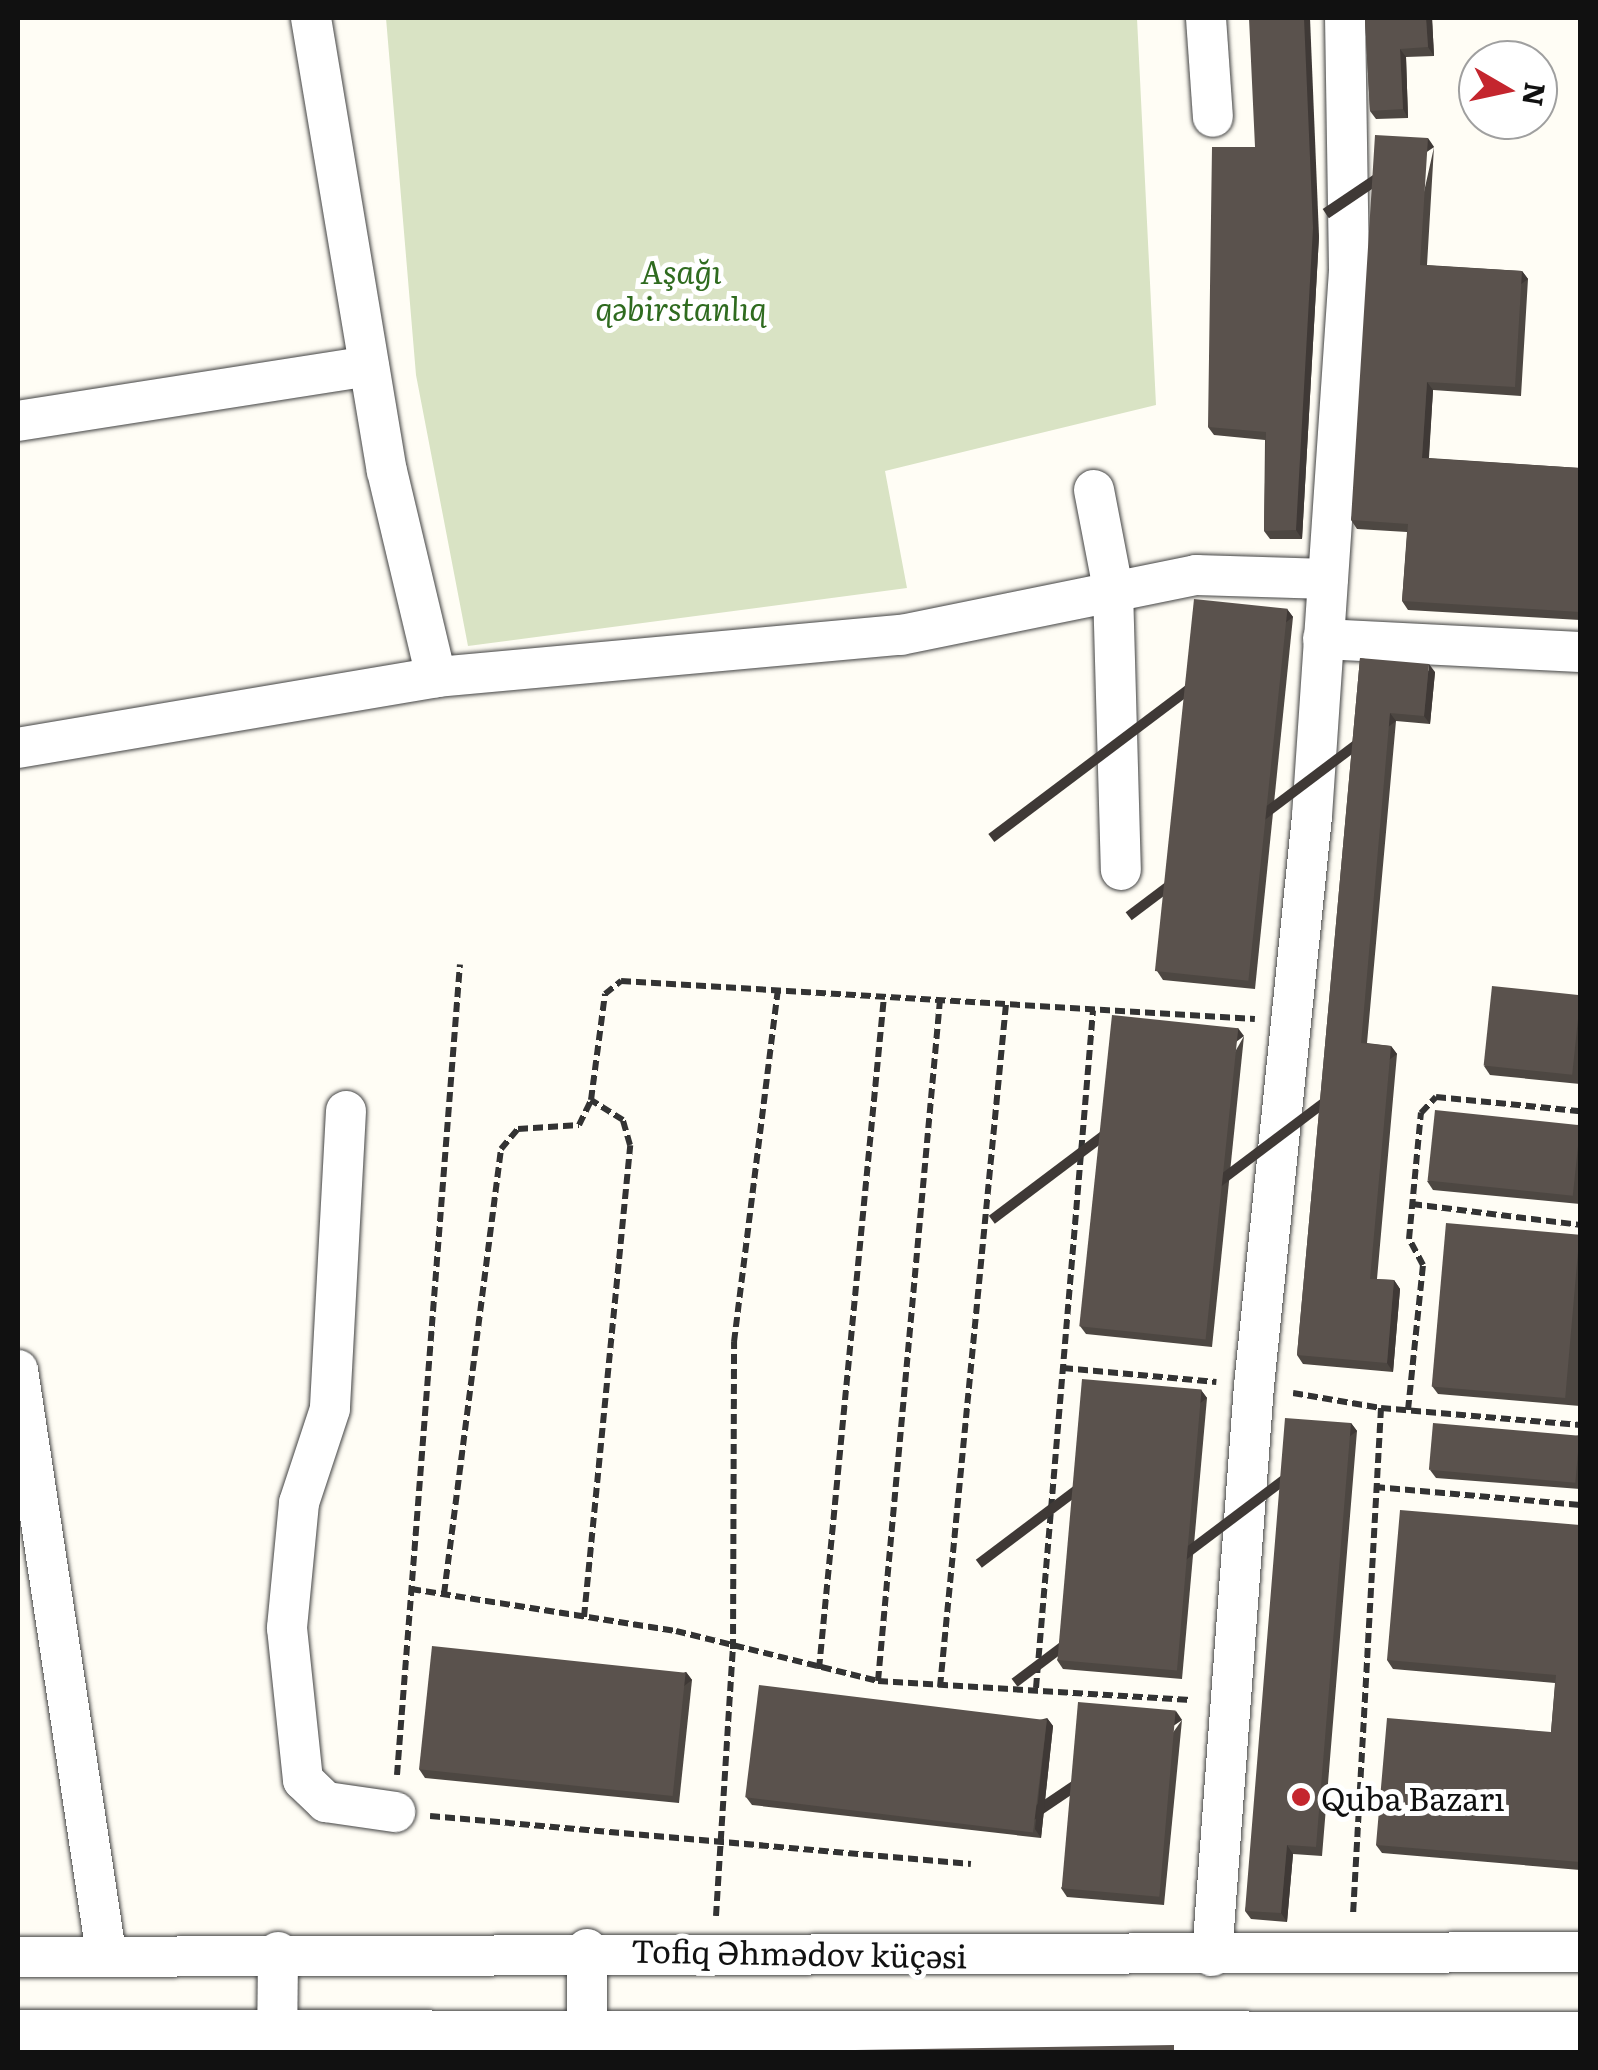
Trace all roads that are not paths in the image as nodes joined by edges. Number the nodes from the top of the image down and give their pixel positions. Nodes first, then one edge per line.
1 (311, 18) edge
2 (1206, 18) edge
3 (1345, 18) edge
4 (1212, 117) dead end
5 (370, 366) junction
6 (18, 421) edge
7 (1094, 490) dead end
8 (1328, 579) junction
9 (1113, 589) junction
10 (1322, 639) junction
11 (1580, 652) edge
12 (436, 678) junction
13 (18, 748) edge
14 (1121, 870) dead end
15 (346, 1111) dead end
16 (18, 1370) edge
17 (395, 1812) road end
18 (587, 1950) junction
19 (106, 1952) junction
20 (278, 1952) junction
21 (1580, 1952) edge
22 (1212, 1956) junction
23 (18, 1957) edge
24 (18, 2030) edge
25 (1580, 2032) edge
26 (277, 2039) edge
27 (587, 2039) edge

1 - 5 street
2 - 4 street
3 - 8 street
5 - 6 street
5 - 12 street
7 - 9 street
8 - 9 street
8 - 10 street
9 - 12 street
9 - 14 street
10 - 11 street
10 - 22 street
12 - 13 street
15 - 17 street
16 - 19 street
18 - 20 street, Tofiq Əhmədov küçəsi
18 - 22 street, Tofiq Əhmədov küçəsi
18 - 27 street
19 - 20 street, Tofiq Əhmədov küçəsi
19 - 23 street, Tofiq Əhmədov küçəsi
20 - 26 street
21 - 22 street, Tofiq Əhmədov küçəsi
24 - 26 street
25 - 27 street
26 - 27 street

